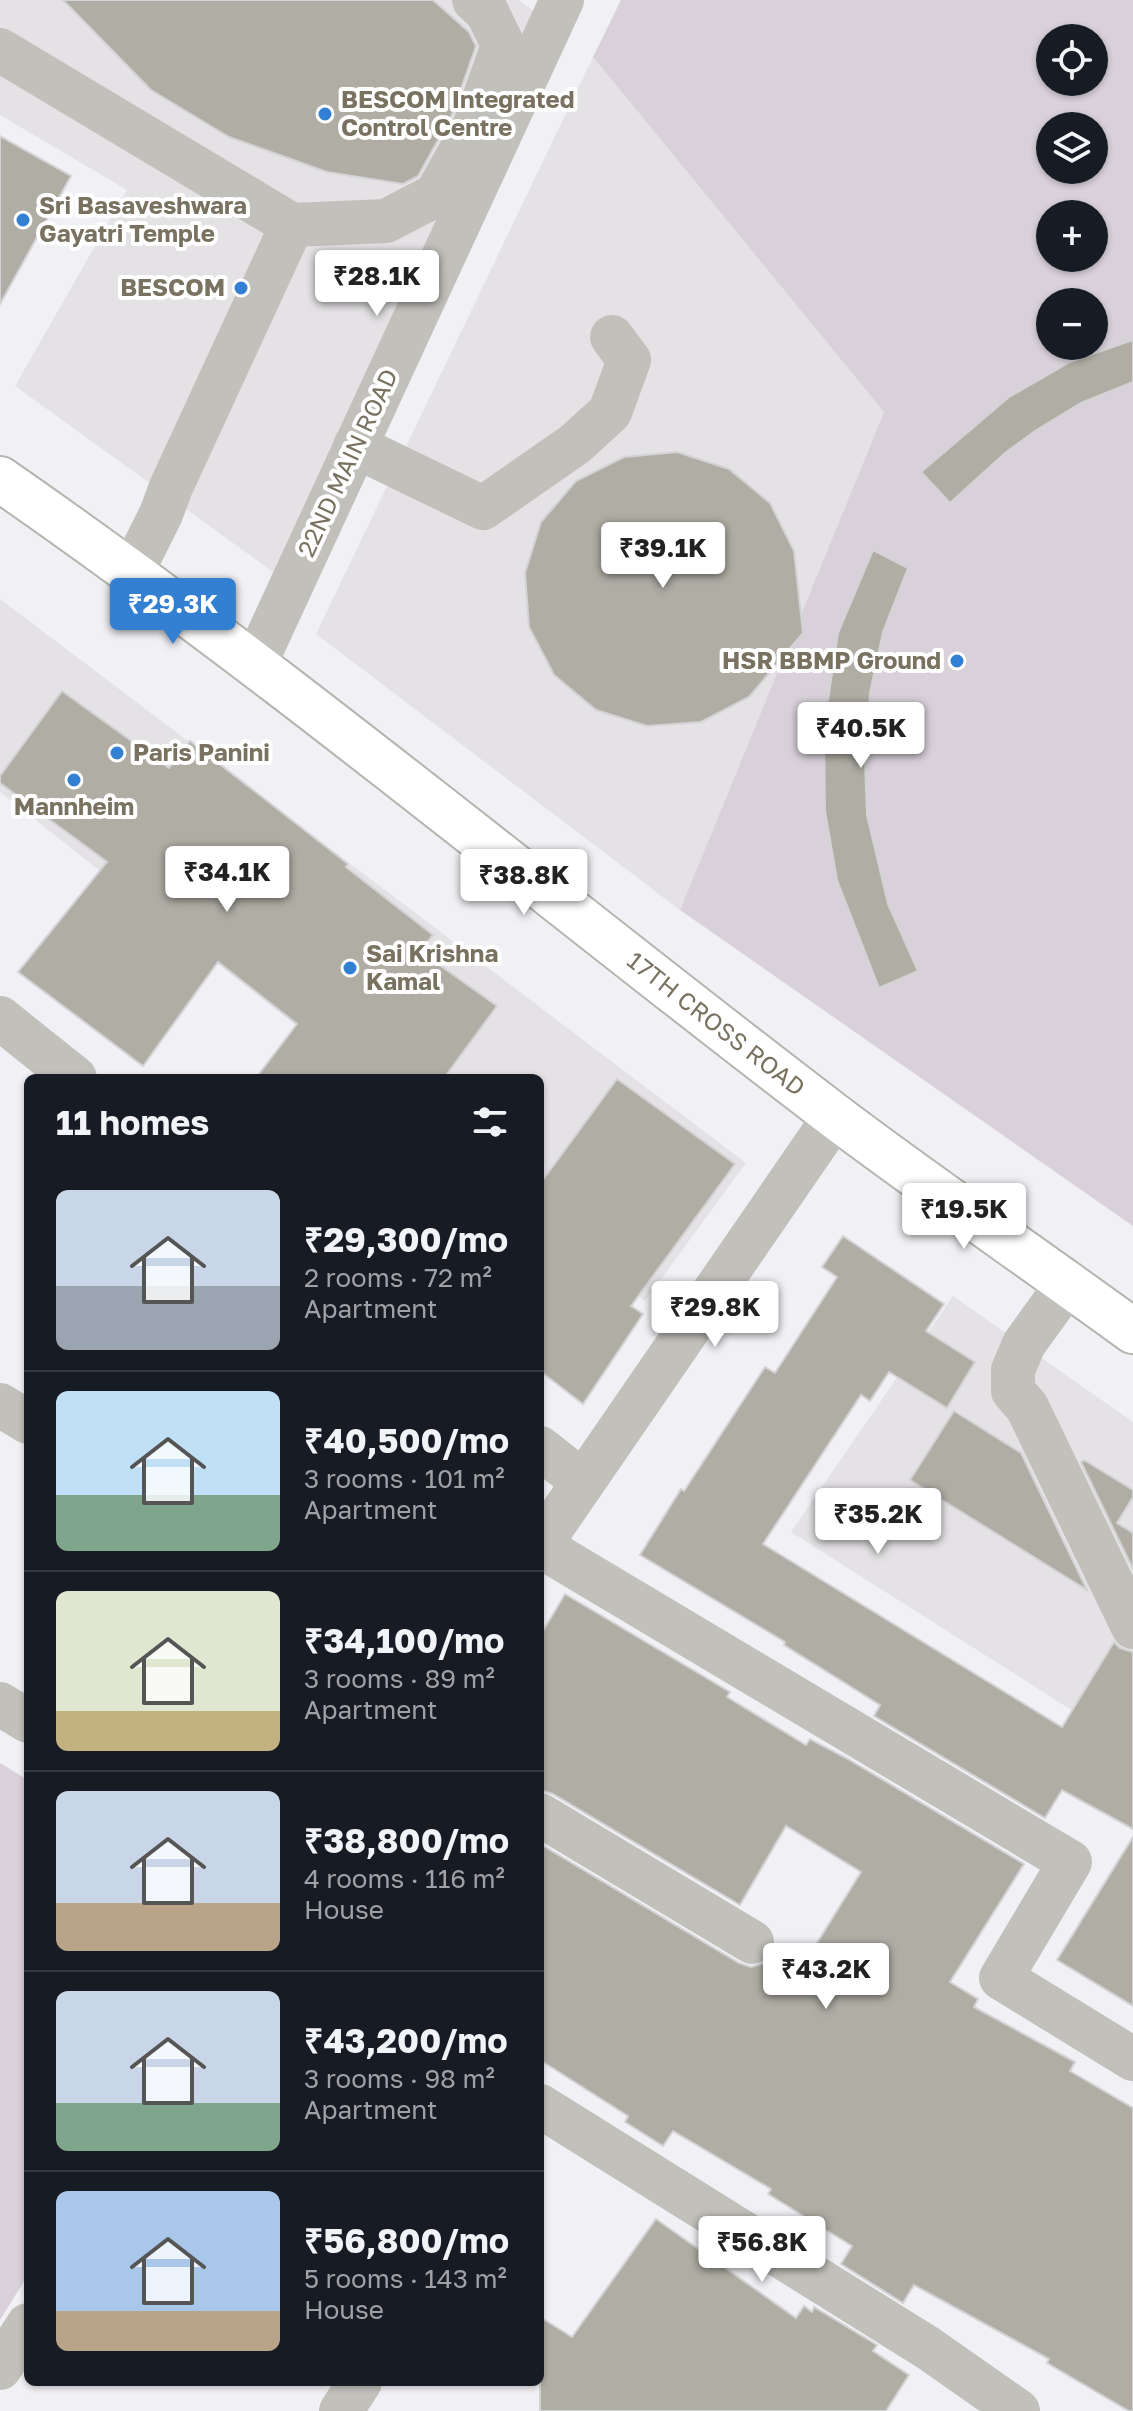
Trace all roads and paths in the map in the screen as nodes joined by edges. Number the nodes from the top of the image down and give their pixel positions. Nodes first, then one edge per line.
1 (474, 0) edge
2 (562, 0) edge
3 (0, 50) edge
4 (292, 225) junction
5 (612, 337) dead end
6 (355, 446) junction
7 (0, 479) edge
8 (132, 572) junction
9 (255, 664) junction
10 (0, 1018) edge
11 (70, 1074) edge
12 (835, 1116) junction
13 (1068, 1283) junction
14 (1133, 1331) edge
15 (0, 1405) edge
16 (24, 1420) edge
17 (544, 1451) edge
18 (582, 1481) junction
19 (544, 1540) edge
20 (544, 1548) edge
21 (1133, 1627) edge
22 (0, 1704) edge
23 (24, 1719) edge
24 (544, 1817) edge
25 (752, 1942) dead end
26 (1133, 2059) edge
27 (544, 2111) edge
28 (24, 2331) edge
29 (0, 2368) edge
30 (357, 2386) edge
31 (341, 2411) edge
32 (1018, 2411) edge

1 - 4 street
2 - 6 street, 22ND MAIN ROAD
3 - 4 street
4 - 8 street
5 - 6 street
6 - 9 street, 22ND MAIN ROAD
7 - 8 main road, 17TH CROSS ROAD
8 - 9 main road, 17TH CROSS ROAD
9 - 12 main road, 17TH CROSS ROAD
10 - 11 street
12 - 13 main road, 17TH CROSS ROAD
12 - 18 street
13 - 14 main road, 17TH CROSS ROAD
13 - 21 street
15 - 16 street
17 - 18 street
18 - 19 street
20 - 26 street
22 - 23 street
24 - 25 street
27 - 32 street
28 - 29 street
30 - 31 street

